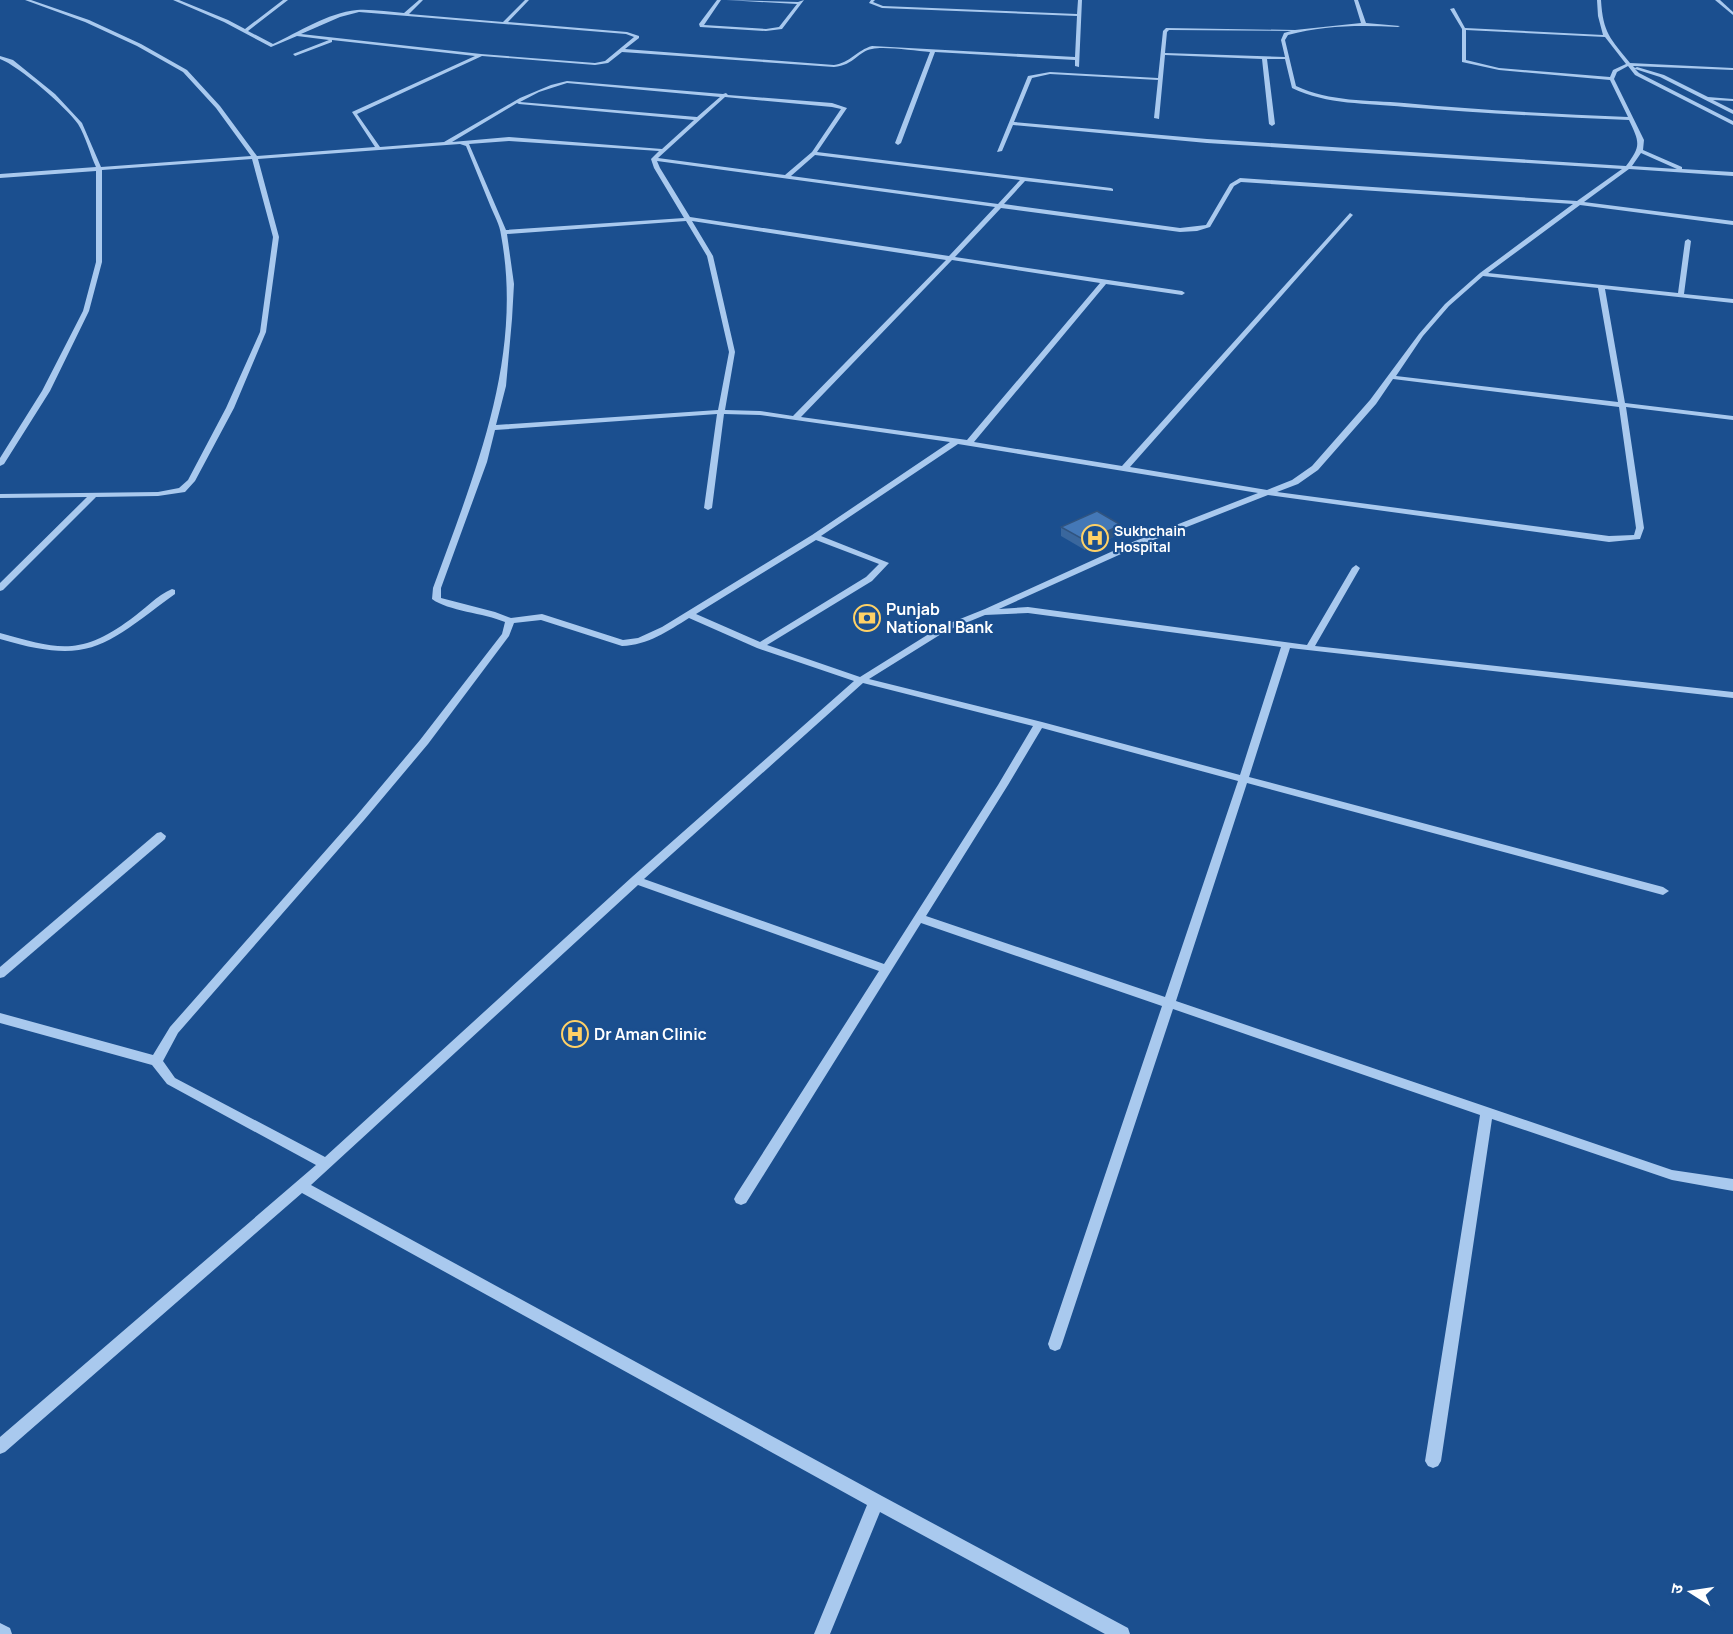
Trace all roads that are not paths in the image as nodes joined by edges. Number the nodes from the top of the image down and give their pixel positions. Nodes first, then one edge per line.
1 (27, 0) edge
2 (175, 0) edge
3 (286, 0) edge
4 (421, 0) edge
5 (526, 0) edge
6 (719, 0) edge
7 (728, 0) edge
8 (873, 0) edge
9 (1080, 0) edge
10 (1356, 0) edge
11 (1599, 0) edge
12 (1717, 0) edge
13 (801, 2) edge
14 (1452, 9) dead end
15 (406, 14) junction
16 (1733, 14) edge
17 (1079, 15) junction
18 (504, 23) junction
19 (1364, 24) junction
20 (1398, 26) dead end
21 (1464, 29) junction
22 (1300, 30) junction
23 (245, 31) junction
24 (297, 35) junction
25 (1606, 36) junction
26 (333, 40) junction
27 (620, 50) junction
28 (933, 50) junction
29 (1162, 54) junction
30 (481, 55) junction
31 (295, 56) dead end
32 (0, 57) edge
33 (1264, 57) junction
34 (1286, 58) junction
35 (1077, 59) junction
36 (1630, 65) junction
37 (1733, 69) edge
38 (1077, 74) junction
39 (1159, 78) junction
40 (1612, 79) junction
41 (726, 94) junction
42 (1704, 98) junction
43 (1733, 100) edge
44 (516, 102) junction
45 (1733, 112) edge
46 (1157, 118) dead end
47 (698, 119) junction
48 (1629, 119) junction
49 (1011, 123) junction
50 (1733, 123) edge
51 (1272, 124) dead end
52 (447, 142) junction
53 (462, 143) junction
54 (898, 143) dead end
55 (378, 147) junction
56 (662, 150) junction
57 (999, 150) dead end
58 (1640, 151) junction
59 (814, 153) junction
60 (254, 156) junction
61 (654, 159) junction
62 (1628, 166) junction
63 (99, 168) junction
64 (1689, 171) junction
65 (1733, 174) edge
66 (0, 176) edge
67 (786, 177) junction
68 (1024, 179) junction
69 (1112, 190) dead end
70 (1577, 203) junction
71 (1000, 205) junction
72 (1350, 215) dead end
73 (688, 219) junction
74 (1733, 223) edge
75 (504, 232) junction
76 (1688, 241) dead end
77 (952, 257) junction
78 (1482, 274) junction
79 (1105, 281) junction
80 (1600, 286) junction
81 (1182, 293) dead end
82 (1681, 295) junction
83 (1733, 301) edge
84 (1390, 377) junction
85 (1622, 404) junction
86 (721, 412) junction
87 (796, 417) junction
88 (1733, 418) edge
89 (492, 428) junction
90 (957, 441) junction
91 (969, 443) junction
92 (0, 465) edge
93 (1124, 469) junction
94 (1270, 493) junction
95 (94, 495) junction
96 (0, 496) edge
97 (708, 508) dead end
98 (814, 537) junction
99 (1356, 568) dead end
100 (0, 588) edge
101 (172, 592) dead end
102 (984, 612) junction
103 (689, 614) junction
104 (510, 621) junction
105 (0, 636) edge
106 (1286, 645) junction
107 (760, 646) junction
108 (1310, 647) junction
109 (861, 680) junction
110 (1733, 695) edge
111 (1039, 724) junction
112 (1244, 778) junction
113 (161, 836) dead end
114 (636, 880) junction
115 (1663, 891) dead end
116 (919, 918) junction
117 (886, 969) junction
118 (0, 974) edge
119 (1168, 1004) junction
120 (0, 1018) edge
121 (156, 1061) junction
122 (1487, 1112) junction
123 (326, 1164) junction
124 (1733, 1185) edge
125 (301, 1186) junction
126 (741, 1199) dead end
127 (1055, 1344) dead end
128 (0, 1448) edge
129 (1433, 1461) dead end
130 (876, 1502) junction
131 (0, 1631) edge
132 (4, 1634) edge
133 (822, 1634) edge
134 (1122, 1634) edge

1 - 60 street
2 - 23 street
3 - 23 street
4 - 15 street
5 - 18 street
6 - 13 street
7 - 13 street
8 - 17 street
9 - 17 street
10 - 19 street
11 - 25 street
12 - 16 street
14 - 21 street
15 - 18 street
15 - 24 street
17 - 35 street
18 - 27 street
19 - 20 street
19 - 22 street
21 - 25 street
21 - 40 street
22 - 29 street
22 - 34 street
23 - 24 street
24 - 26 street
25 - 36 street
26 - 30 street
26 - 31 street
27 - 28 street
27 - 30 street
28 - 35 street
28 - 54 street
29 - 33 street
29 - 39 street
30 - 55 street
32 - 63 street
33 - 34 street
33 - 51 street
34 - 48 street
35 - 38 street
36 - 37 street
36 - 40 street
36 - 42 street
36 - 50 street
38 - 39 street
38 - 49 street
39 - 46 street
40 - 48 street
41 - 44 street
41 - 47 street
41 - 59 street
42 - 43 street
42 - 45 street
44 - 47 street
44 - 52 street
47 - 56 street
48 - 58 street
49 - 57 street
49 - 62 street
52 - 53 street
52 - 55 street
53 - 56 street
53 - 75 street
55 - 60 street
56 - 61 street
58 - 62 street
58 - 64 street
59 - 67 street
59 - 68 street
60 - 63 street
60 - 95 street
61 - 67 street
61 - 73 street
62 - 64 street
62 - 70 street
63 - 66 street
63 - 92 street
64 - 65 street
67 - 71 street
68 - 69 street
68 - 71 street
70 - 71 street
70 - 74 street
70 - 78 street
71 - 77 street
72 - 93 street
73 - 75 street
73 - 77 street
73 - 86 street
75 - 89 street
76 - 82 street
77 - 79 street
77 - 87 street
78 - 80 street
78 - 84 street
79 - 81 street
79 - 91 street
80 - 82 street
80 - 85 street
82 - 83 street
84 - 85 street
84 - 94 street
85 - 88 street
85 - 94 street
86 - 87 street
86 - 89 street
86 - 97 street
87 - 90 street
89 - 104 street
90 - 91 street
90 - 98 street
91 - 93 street
93 - 94 street
94 - 102 street
95 - 96 street
95 - 100 street
98 - 103 street
98 - 107 street
99 - 108 street
101 - 105 street
102 - 106 street
102 - 109 street
103 - 104 street
103 - 107 street
104 - 121 street
106 - 108 street
106 - 112 street
107 - 109 street
108 - 110 street
109 - 111 street
109 - 114 street
111 - 112 street
111 - 116 street
112 - 115 street
112 - 119 street
113 - 118 street
114 - 117 street
114 - 123 street
116 - 117 street
116 - 119 street
117 - 126 street
119 - 122 street
119 - 127 street
120 - 121 street
121 - 123 street
122 - 124 street
122 - 129 street
123 - 125 street
125 - 128 street
125 - 130 street
130 - 133 street
130 - 134 street
131 - 132 street

